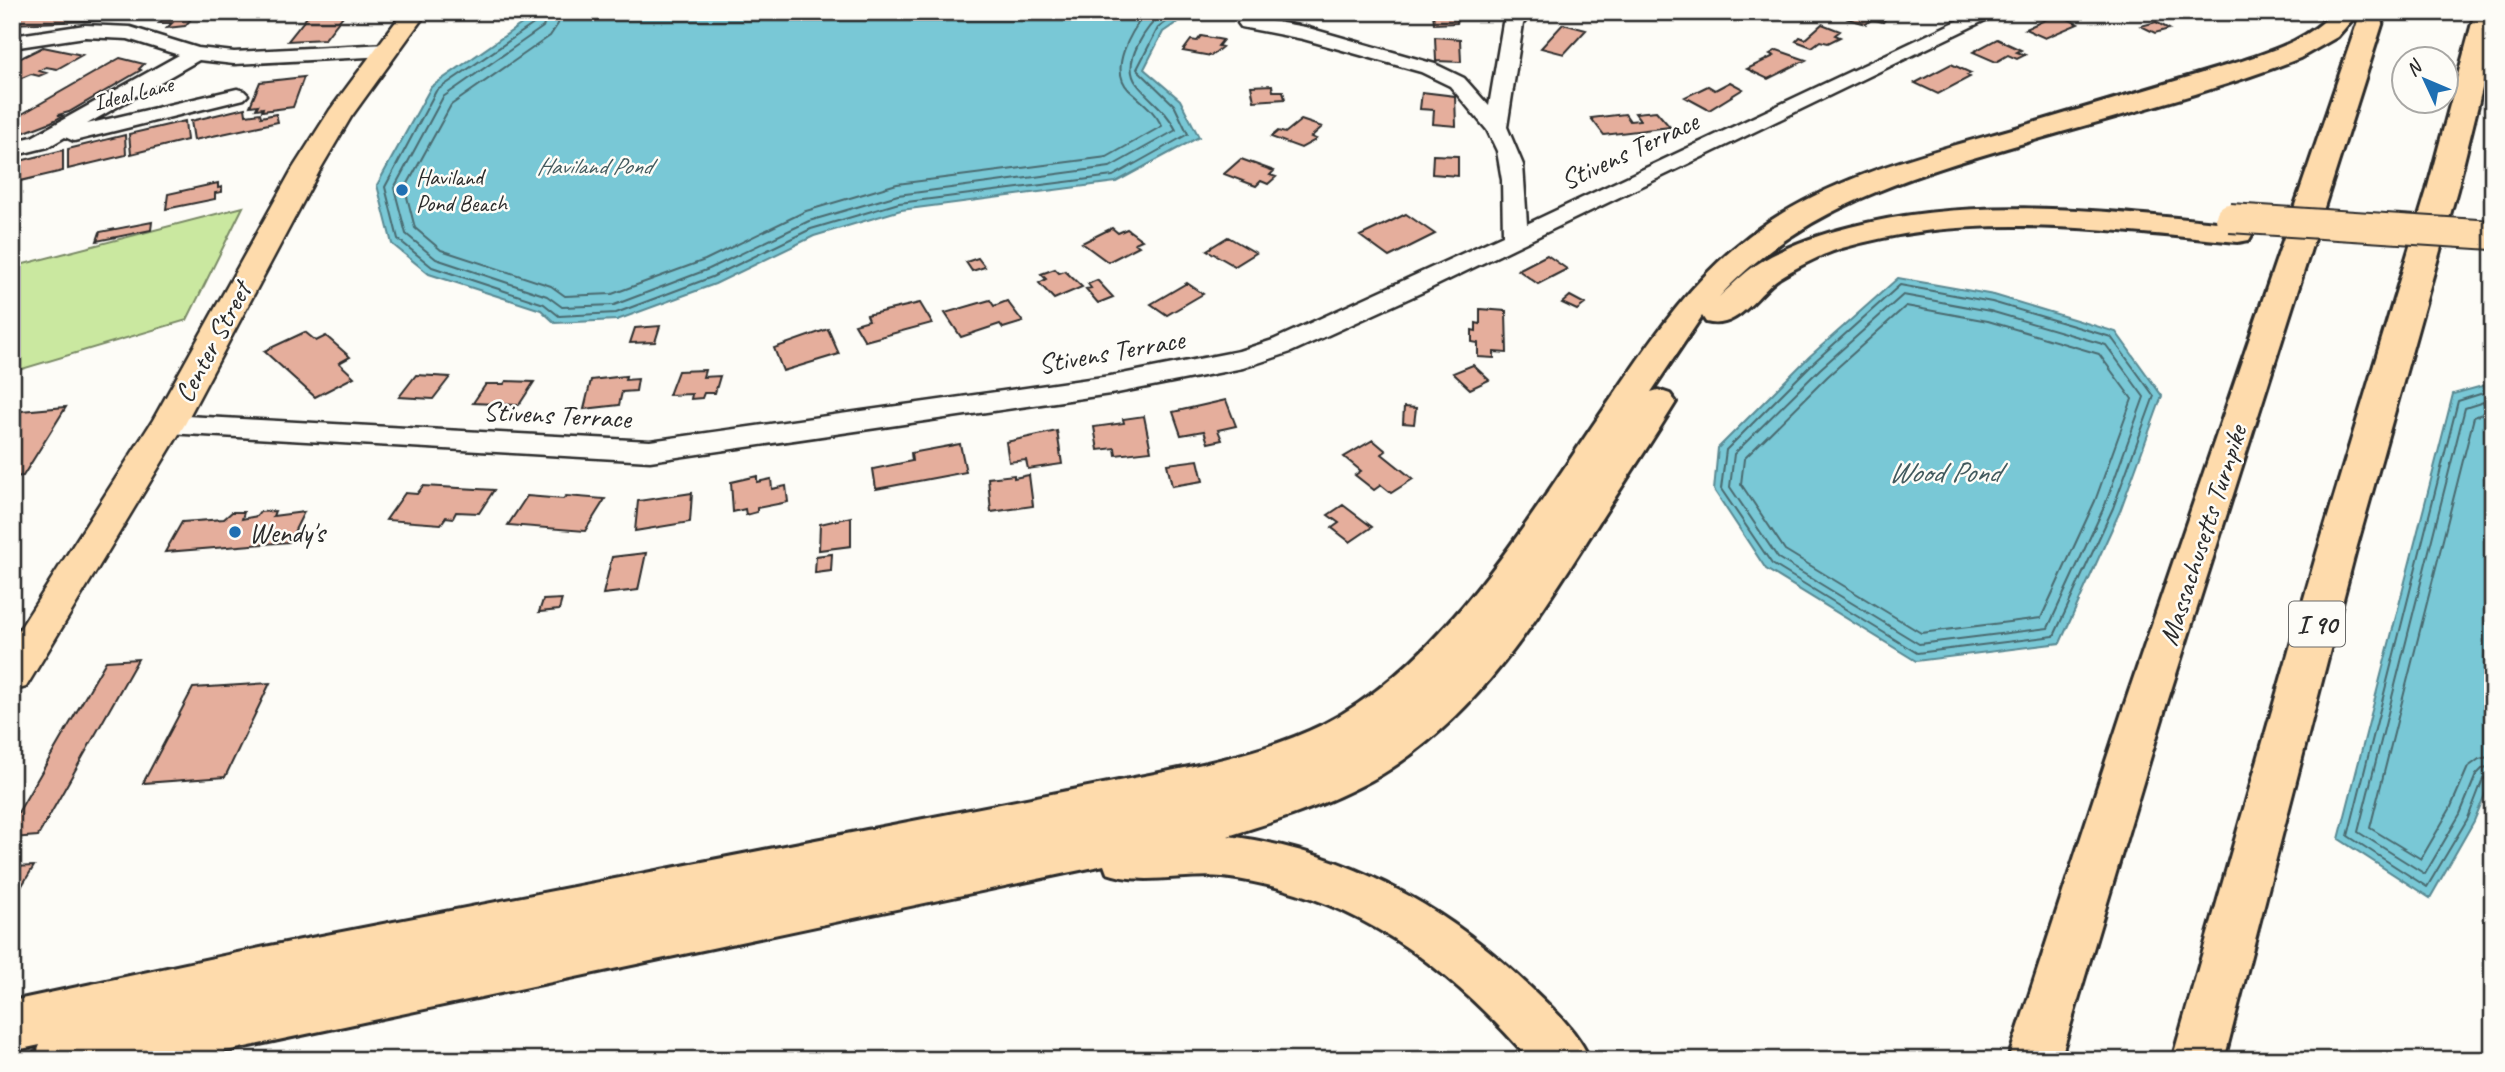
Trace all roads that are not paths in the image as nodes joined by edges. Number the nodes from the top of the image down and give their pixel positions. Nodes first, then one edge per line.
1 (415, 12) edge
2 (1522, 12) edge
3 (1992, 12) edge
4 (2347, 12) edge
5 (2374, 12) edge
6 (2488, 12) edge
7 (1248, 23) dead end
8 (12, 42) edge
9 (387, 50) junction
10 (196, 54) junction
11 (2493, 92) edge
12 (237, 95) dead end
13 (1496, 127) junction
14 (40, 142) junction
15 (12, 149) edge
16 (2442, 190) junction
17 (2234, 225) junction
18 (2493, 235) edge
19 (1515, 238) junction
20 (2493, 249) edge
21 (1688, 312) junction
22 (168, 424) junction
23 (12, 675) edge
24 (1038, 859) junction
25 (12, 1026) edge
26 (60, 1060) edge
27 (1564, 1060) edge
28 (2034, 1060) edge
29 (2198, 1060) edge

1 - 9 main road, Center Street
2 - 13 street
3 - 19 street, Stivens Terrace
4 - 21 highway
5 - 28 highway, Massachusetts Turnpike
6 - 16 highway, I 90
7 - 13 street
8 - 10 street, Ideal Lane
9 - 10 street, Ideal Lane
9 - 22 main road, Center Street
10 - 14 street, Ideal Lane
11 - 16 highway
12 - 14 street, Ideal Lane
13 - 19 street
14 - 15 street, Ideal Lane
16 - 29 highway, I 90
17 - 18 highway, bridge
17 - 20 highway
17 - 21 highway
17 - 24 highway
19 - 22 street, Stivens Terrace
21 - 25 highway
22 - 23 main road, Center Street
24 - 26 highway
24 - 27 highway

